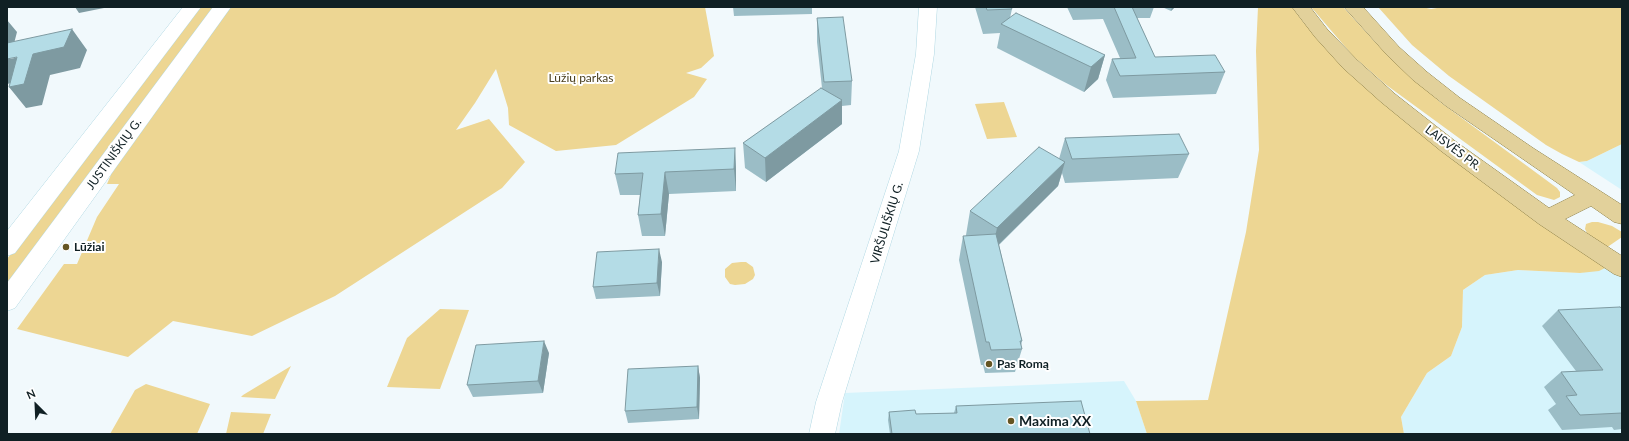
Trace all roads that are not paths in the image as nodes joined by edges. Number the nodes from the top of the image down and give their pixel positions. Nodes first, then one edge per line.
1 (192, 7) edge
2 (222, 7) edge
3 (928, 7) edge
4 (1301, 7) edge
5 (1353, 7) edge
6 (1591, 197) junction
7 (1622, 216) edge
8 (1547, 218) junction
9 (7, 247) edge
10 (1622, 268) edge
11 (7, 301) edge
12 (822, 434) edge

1 - 9 main road
2 - 11 main road, JUSTINIŠKIŲ G.
3 - 12 main road, VIRŠULIŠKIŲ G.
4 - 8 main road, LAISVĖS PR.
5 - 6 main road
6 - 7 main road
6 - 8 main road
8 - 10 main road, LAISVĖS PR.

